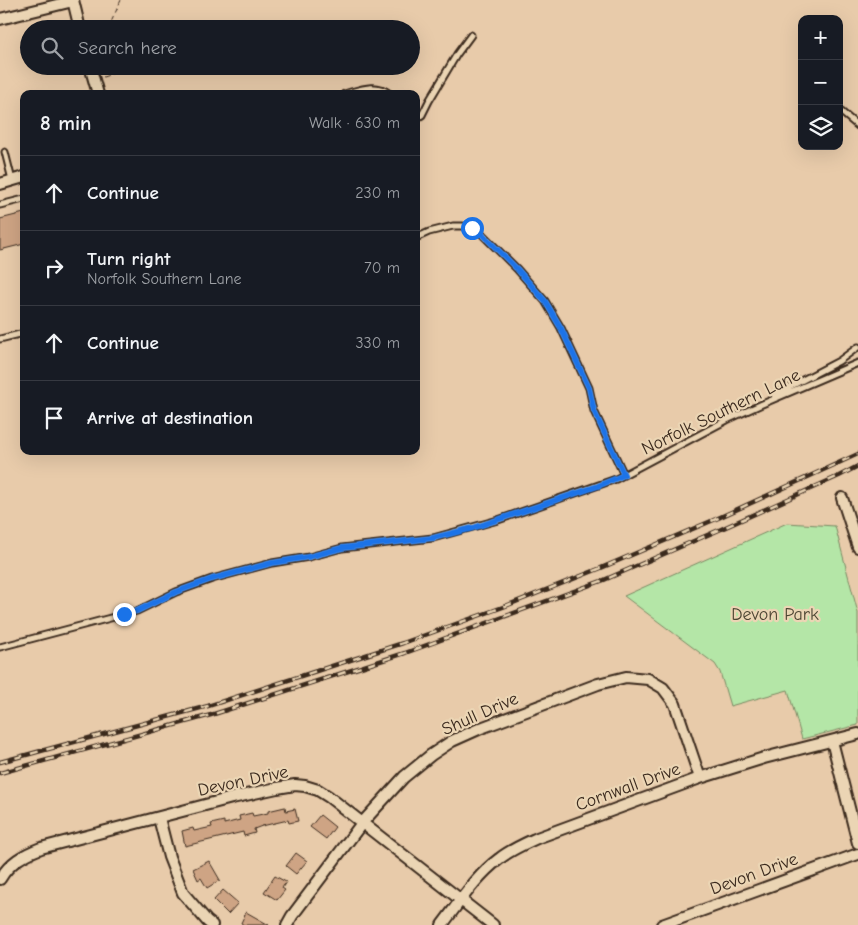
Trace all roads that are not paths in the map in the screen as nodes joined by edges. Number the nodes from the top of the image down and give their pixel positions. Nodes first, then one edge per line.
1 (73, 0) edge
2 (0, 19) edge
3 (78, 20) edge
4 (471, 35) dead end
5 (93, 75) edge
6 (97, 90) edge
7 (358, 90) edge
8 (386, 90) edge
9 (843, 113) edge
10 (420, 116) edge
11 (858, 126) edge
12 (5, 152) dead end
13 (20, 178) edge
14 (12, 180) junction
15 (0, 184) edge
16 (20, 200) edge
17 (0, 205) edge
18 (420, 236) edge
19 (20, 333) edge
20 (0, 339) edge
21 (858, 348) edge
22 (858, 363) edge
23 (727, 420) junction
24 (624, 475) junction
25 (842, 498) dead end
26 (858, 547) edge
27 (0, 647) edge
28 (858, 734) edge
29 (832, 741) junction
30 (700, 778) junction
31 (158, 818) junction
32 (362, 823) junction
33 (858, 843) edge
34 (858, 854) edge
35 (0, 879) edge
36 (461, 901) junction
37 (212, 925) edge
38 (287, 925) edge
39 (442, 925) edge
40 (493, 925) edge
41 (662, 925) edge

1 - 2 street
1 - 3 street
4 - 10 lane
5 - 6 street
7 - 8 lane
9 - 11 lane
12 - 14 lane
13 - 14 street
14 - 15 street
16 - 17 lane
18 - 24 lane
19 - 20 lane
21 - 23 lane
22 - 23 lane, Norfolk Southern Lane
23 - 24 lane, Norfolk Southern Lane
24 - 27 lane, Norfolk Southern Lane
25 - 26 street
28 - 29 street, Cornwall Drive
29 - 30 street, Cornwall Drive
29 - 33 street
30 - 32 street, Shull Drive
30 - 36 street, Cornwall Drive
31 - 32 street, Devon Drive
31 - 35 street, Devon Drive
31 - 37 street
32 - 36 street, Devon Drive
32 - 38 street, Shull Drive
34 - 41 street, Devon Drive
36 - 39 street, Cornwall Drive
36 - 40 street, Devon Drive

